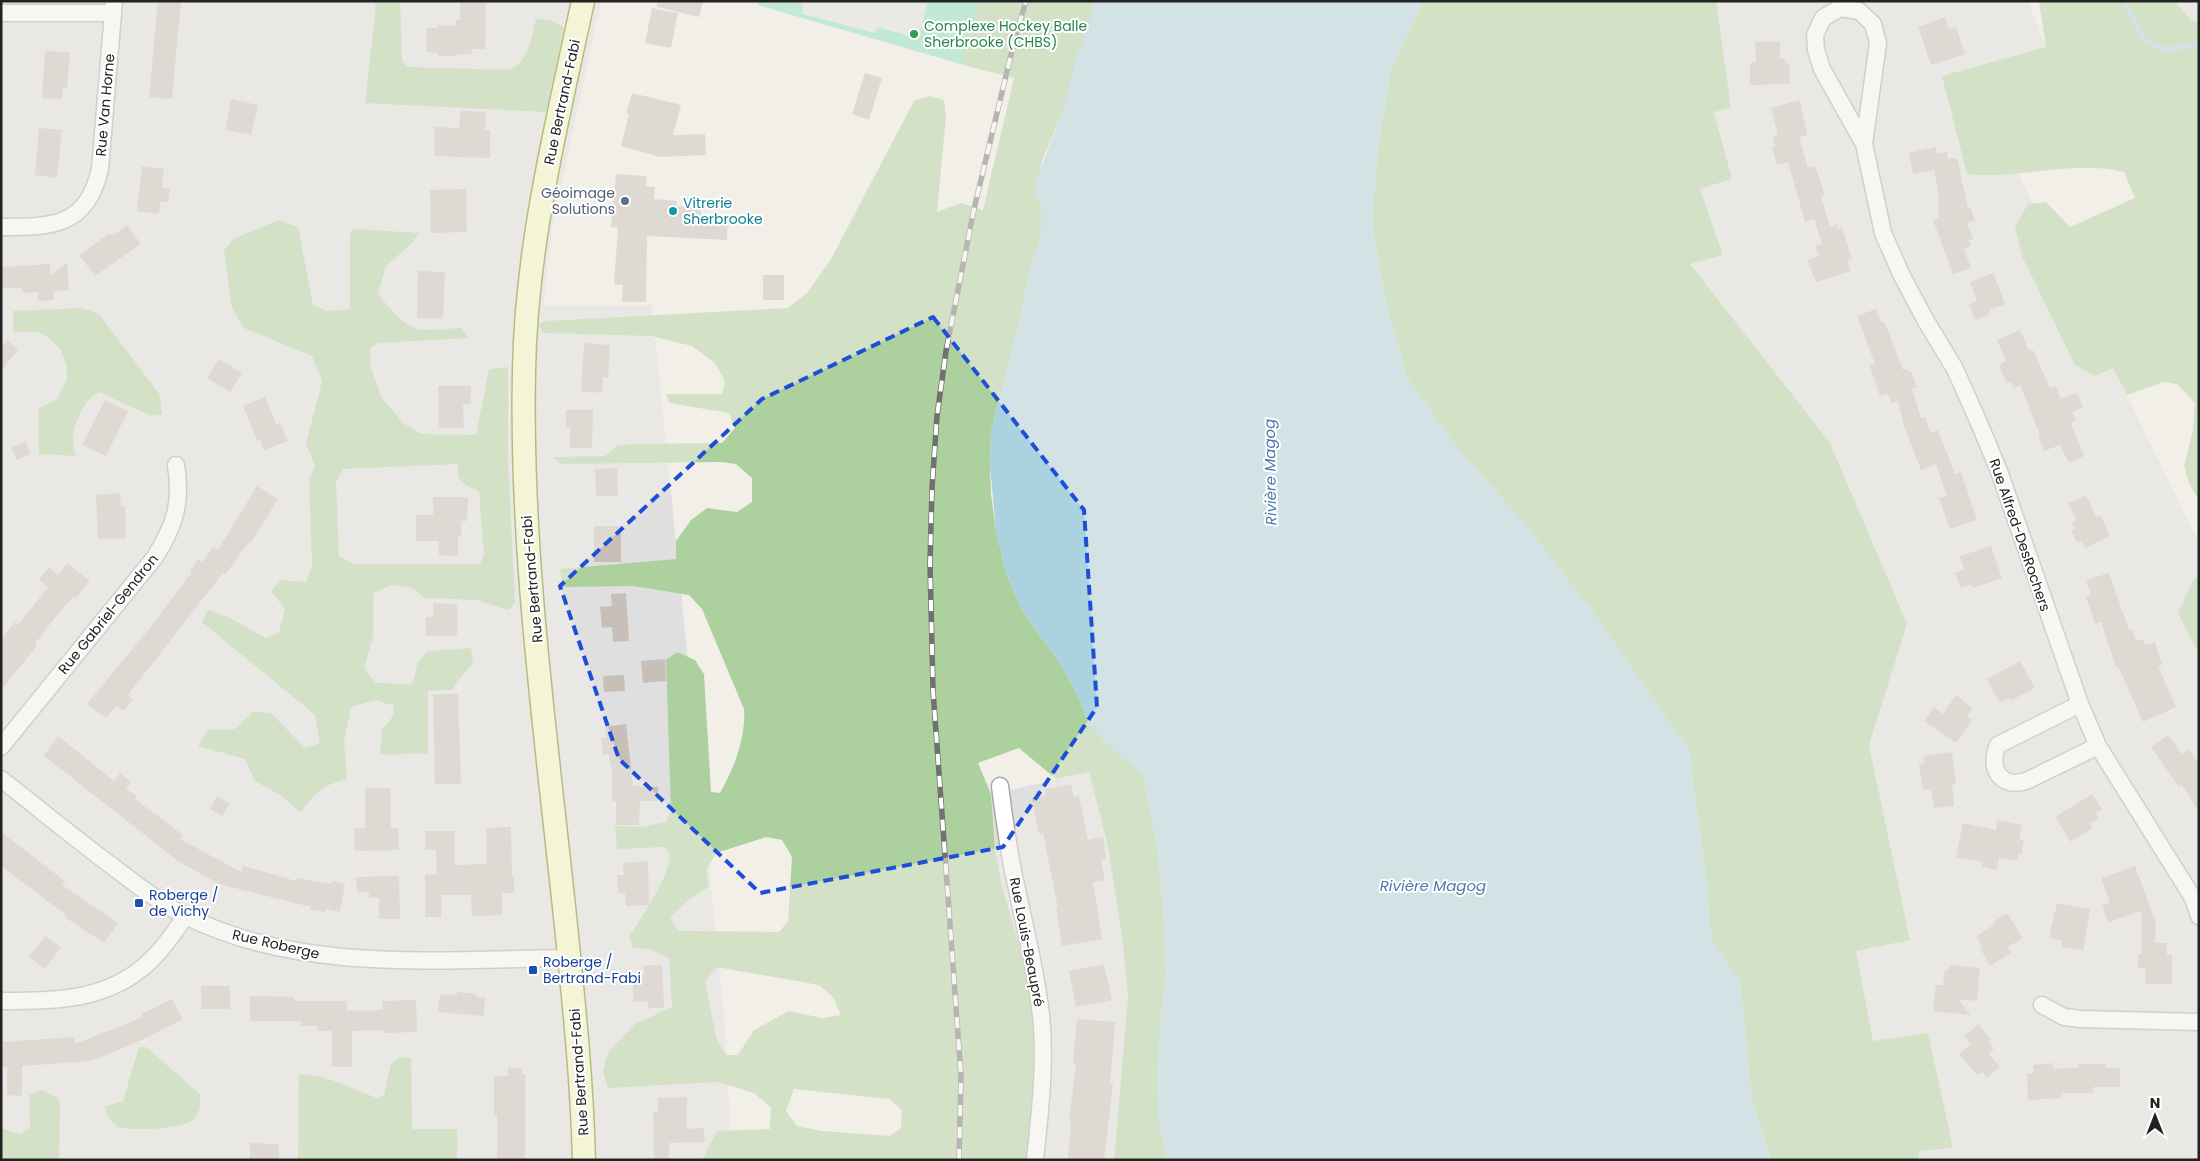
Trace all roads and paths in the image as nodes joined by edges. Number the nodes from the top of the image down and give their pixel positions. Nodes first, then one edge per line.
1 (583, 1) edge
2 (114, 7) edge
3 (1, 13) edge
4 (1864, 144) junction
5 (1, 227) edge
6 (176, 465) dead end
7 (2080, 704) junction
8 (2098, 746) junction
9 (1, 747) edge
10 (1, 779) edge
11 (1000, 786) dead end
12 (186, 916) junction
13 (2199, 916) edge
14 (570, 958) junction
15 (1, 1001) edge
16 (2042, 1005) dead end
17 (2199, 1022) edge
18 (584, 1160) edge
19 (1035, 1160) edge

1 - 14 street, Rue Bertrand-Fabi
2 - 3 street
2 - 5 street, Rue Van Horne
4 - 4 street, Rue Alfred-DesRochers
4 - 7 street, Rue Alfred-DesRochers
6 - 9 street, Rue Gabriel-Gendron
7 - 8 street, Rue Alfred-DesRochers
7 - 8 street
8 - 13 street, Rue Alfred-DesRochers
10 - 12 street, Rue Roberge
11 - 19 street, Rue Louis-Beaupré
12 - 14 street, Rue Roberge
12 - 15 street
14 - 18 street, Rue Bertrand-Fabi
16 - 17 street

